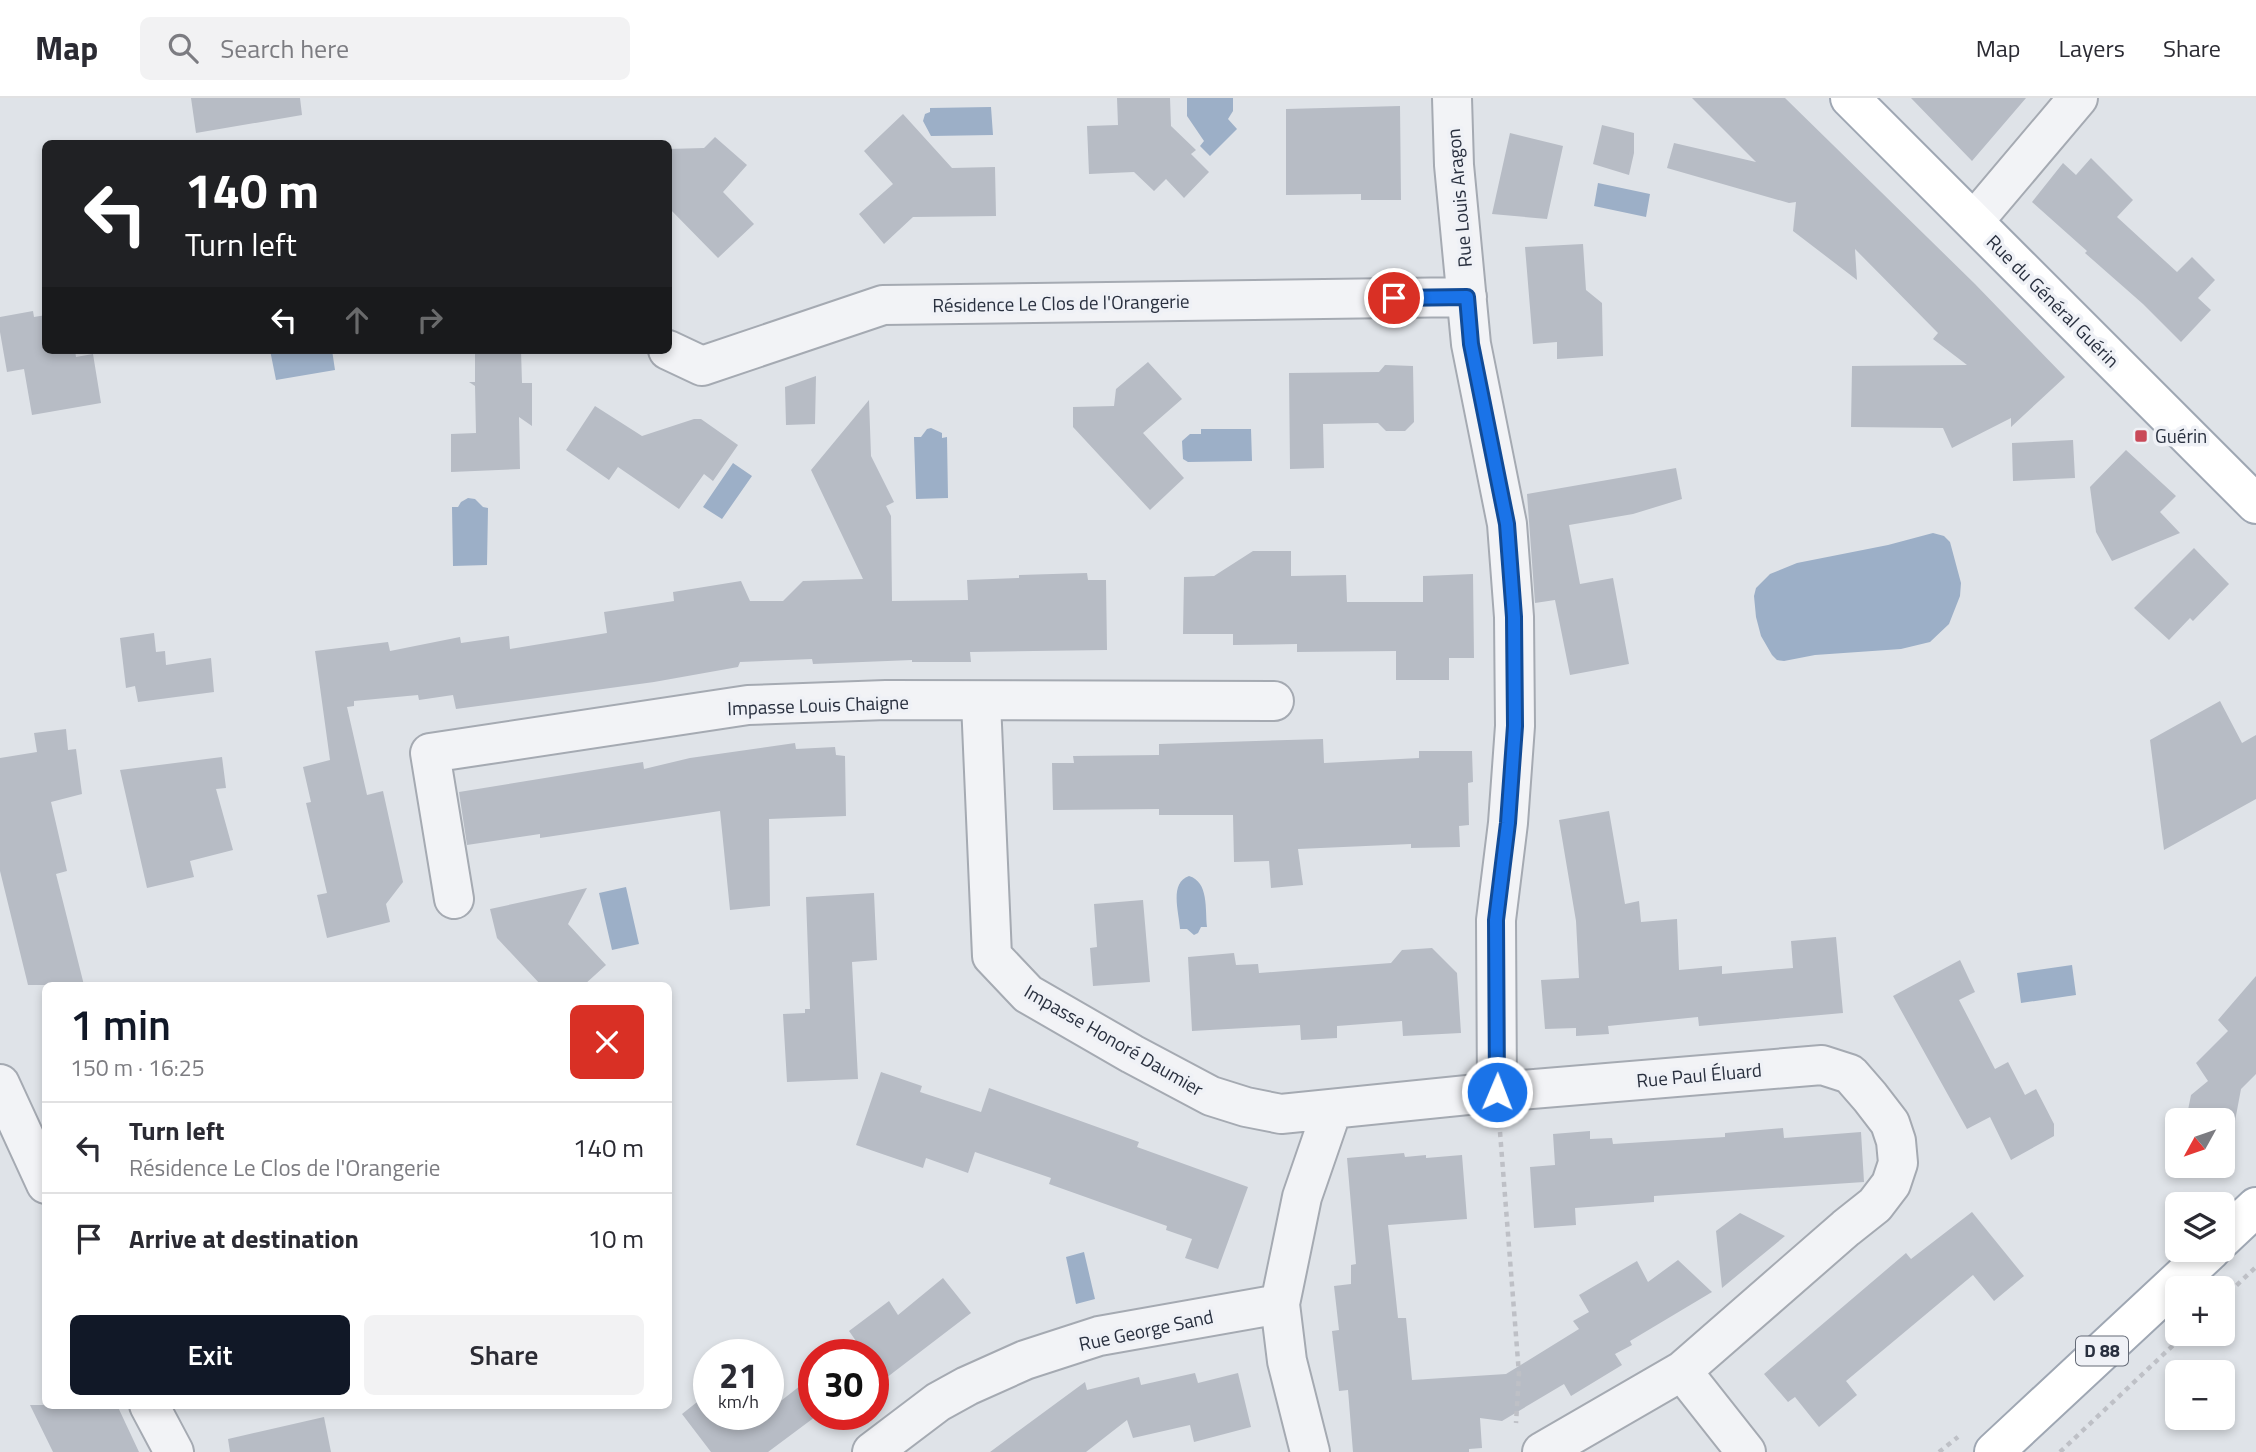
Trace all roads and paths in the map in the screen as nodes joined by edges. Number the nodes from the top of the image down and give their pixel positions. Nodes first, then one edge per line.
1 (1452, 98) edge
2 (1850, 98) edge
3 (2078, 98) edge
4 (1974, 222) junction
5 (1467, 297) junction
6 (672, 352) edge
7 (2256, 504) edge
8 (1274, 701) dead end
9 (981, 702) junction
10 (454, 899) dead end
11 (0, 1084) edge
12 (1497, 1092) junction
13 (1332, 1110) junction
14 (42, 1175) edge
15 (2256, 1207) edge
16 (2235, 1226) edge
17 (2198, 1262) edge
18 (2256, 1267) edge
19 (2235, 1287) edge
20 (1280, 1304) junction
21 (2172, 1346) edge
22 (1682, 1371) junction
23 (151, 1409) edge
24 (1529, 1439) edge
25 (174, 1452) edge
26 (872, 1452) edge
27 (1310, 1452) edge
28 (1746, 1452) edge
29 (1994, 1452) edge
30 (2060, 1452) edge

1 - 5 street, Rue Louis Aragon
2 - 4 main road, Rue du Général Guérin
3 - 4 street
4 - 7 main road, Rue du Général Guérin
5 - 6 street, Résidence Le Clos de l'Orangerie
5 - 12 street, Rue Louis Aragon
8 - 9 street, Impasse Louis Chaigne
9 - 10 street, Impasse Louis Chaigne
9 - 13 street, Impasse Honoré Daumier
11 - 14 street
12 - 13 street, Rue Paul Éluard
12 - 22 street, Rue Paul Éluard
12 - 24 path
13 - 20 street
15 - 16 main road
17 - 29 main road, D 88
18 - 19 path
20 - 26 street, Rue George Sand
20 - 27 street
21 - 30 path
22 - 24 street, Rue Paul Éluard
22 - 28 street
23 - 25 street

